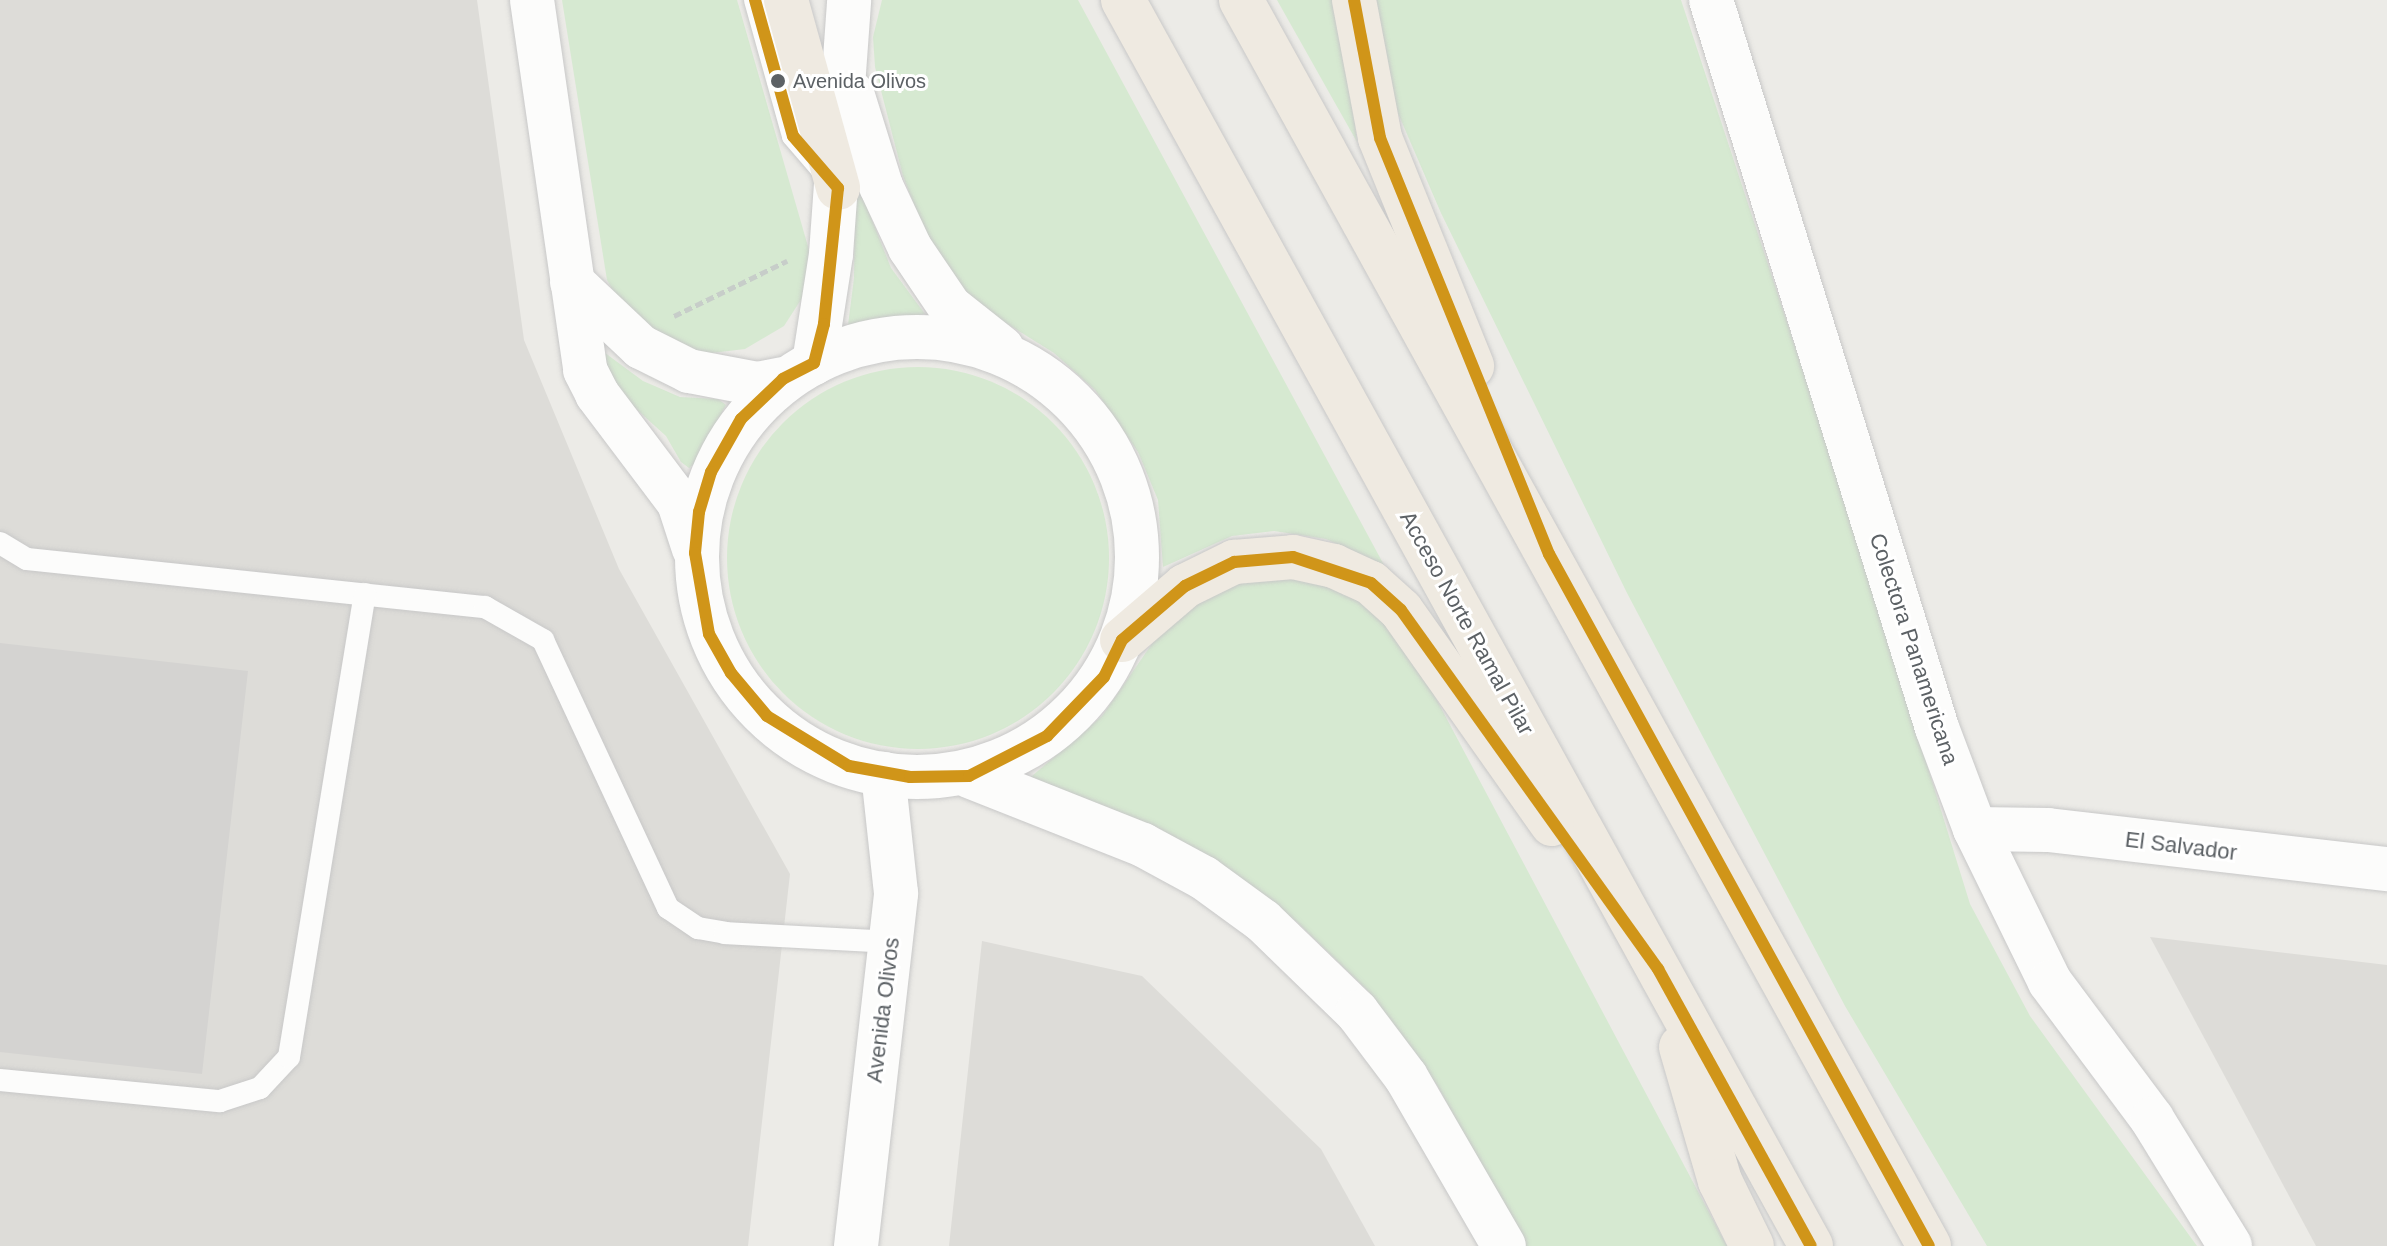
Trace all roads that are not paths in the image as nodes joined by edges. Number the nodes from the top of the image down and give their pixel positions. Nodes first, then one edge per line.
1 (532, 0) edge
2 (755, 0) edge
3 (786, 0) edge
4 (849, 0) edge
5 (1123, 0) edge
6 (1241, 0) edge
7 (1354, 0) edge
8 (1711, 0) edge
9 (844, 67) junction
10 (838, 188) junction
11 (572, 282) junction
12 (1027, 366) junction
13 (798, 371) junction
14 (0, 543) edge
15 (695, 553) junction
16 (1549, 554) junction
17 (365, 594) junction
18 (1122, 640) junction
19 (883, 774) junction
20 (969, 776) junction
21 (1975, 829) junction
22 (2387, 869) edge
23 (891, 942) junction
24 (1658, 969) junction
25 (0, 1080) edge
26 (1856, 1114) junction
27 (856, 1246) edge
28 (1504, 1246) edge
29 (1752, 1246) edge
30 (1811, 1246) edge
31 (1929, 1246) edge
32 (1945, 1246) edge
33 (2230, 1246) edge

1 - 11 street
2 - 10 lane
3 - 10 highway
4 - 9 street
5 - 24 highway, Acceso Norte Ramal Pilar
6 - 16 highway
7 - 16 highway
8 - 21 street, Colectora Panamericana
9 - 10 street
9 - 12 street
10 - 13 street
11 - 13 street
11 - 15 street
12 - 13 street
12 - 18 street
13 - 15 street
14 - 17 lane
15 - 19 street
16 - 26 highway
17 - 23 lane
17 - 25 lane
18 - 20 street
18 - 24 highway
19 - 20 street
19 - 23 street, Avenida Olivos
20 - 28 street
21 - 22 street, El Salvador
21 - 33 street, Colectora Panamericana
23 - 27 street, Avenida Olivos
24 - 29 highway
24 - 30 highway, Acceso Norte Ramal Pilar
26 - 31 highway
26 - 32 highway

